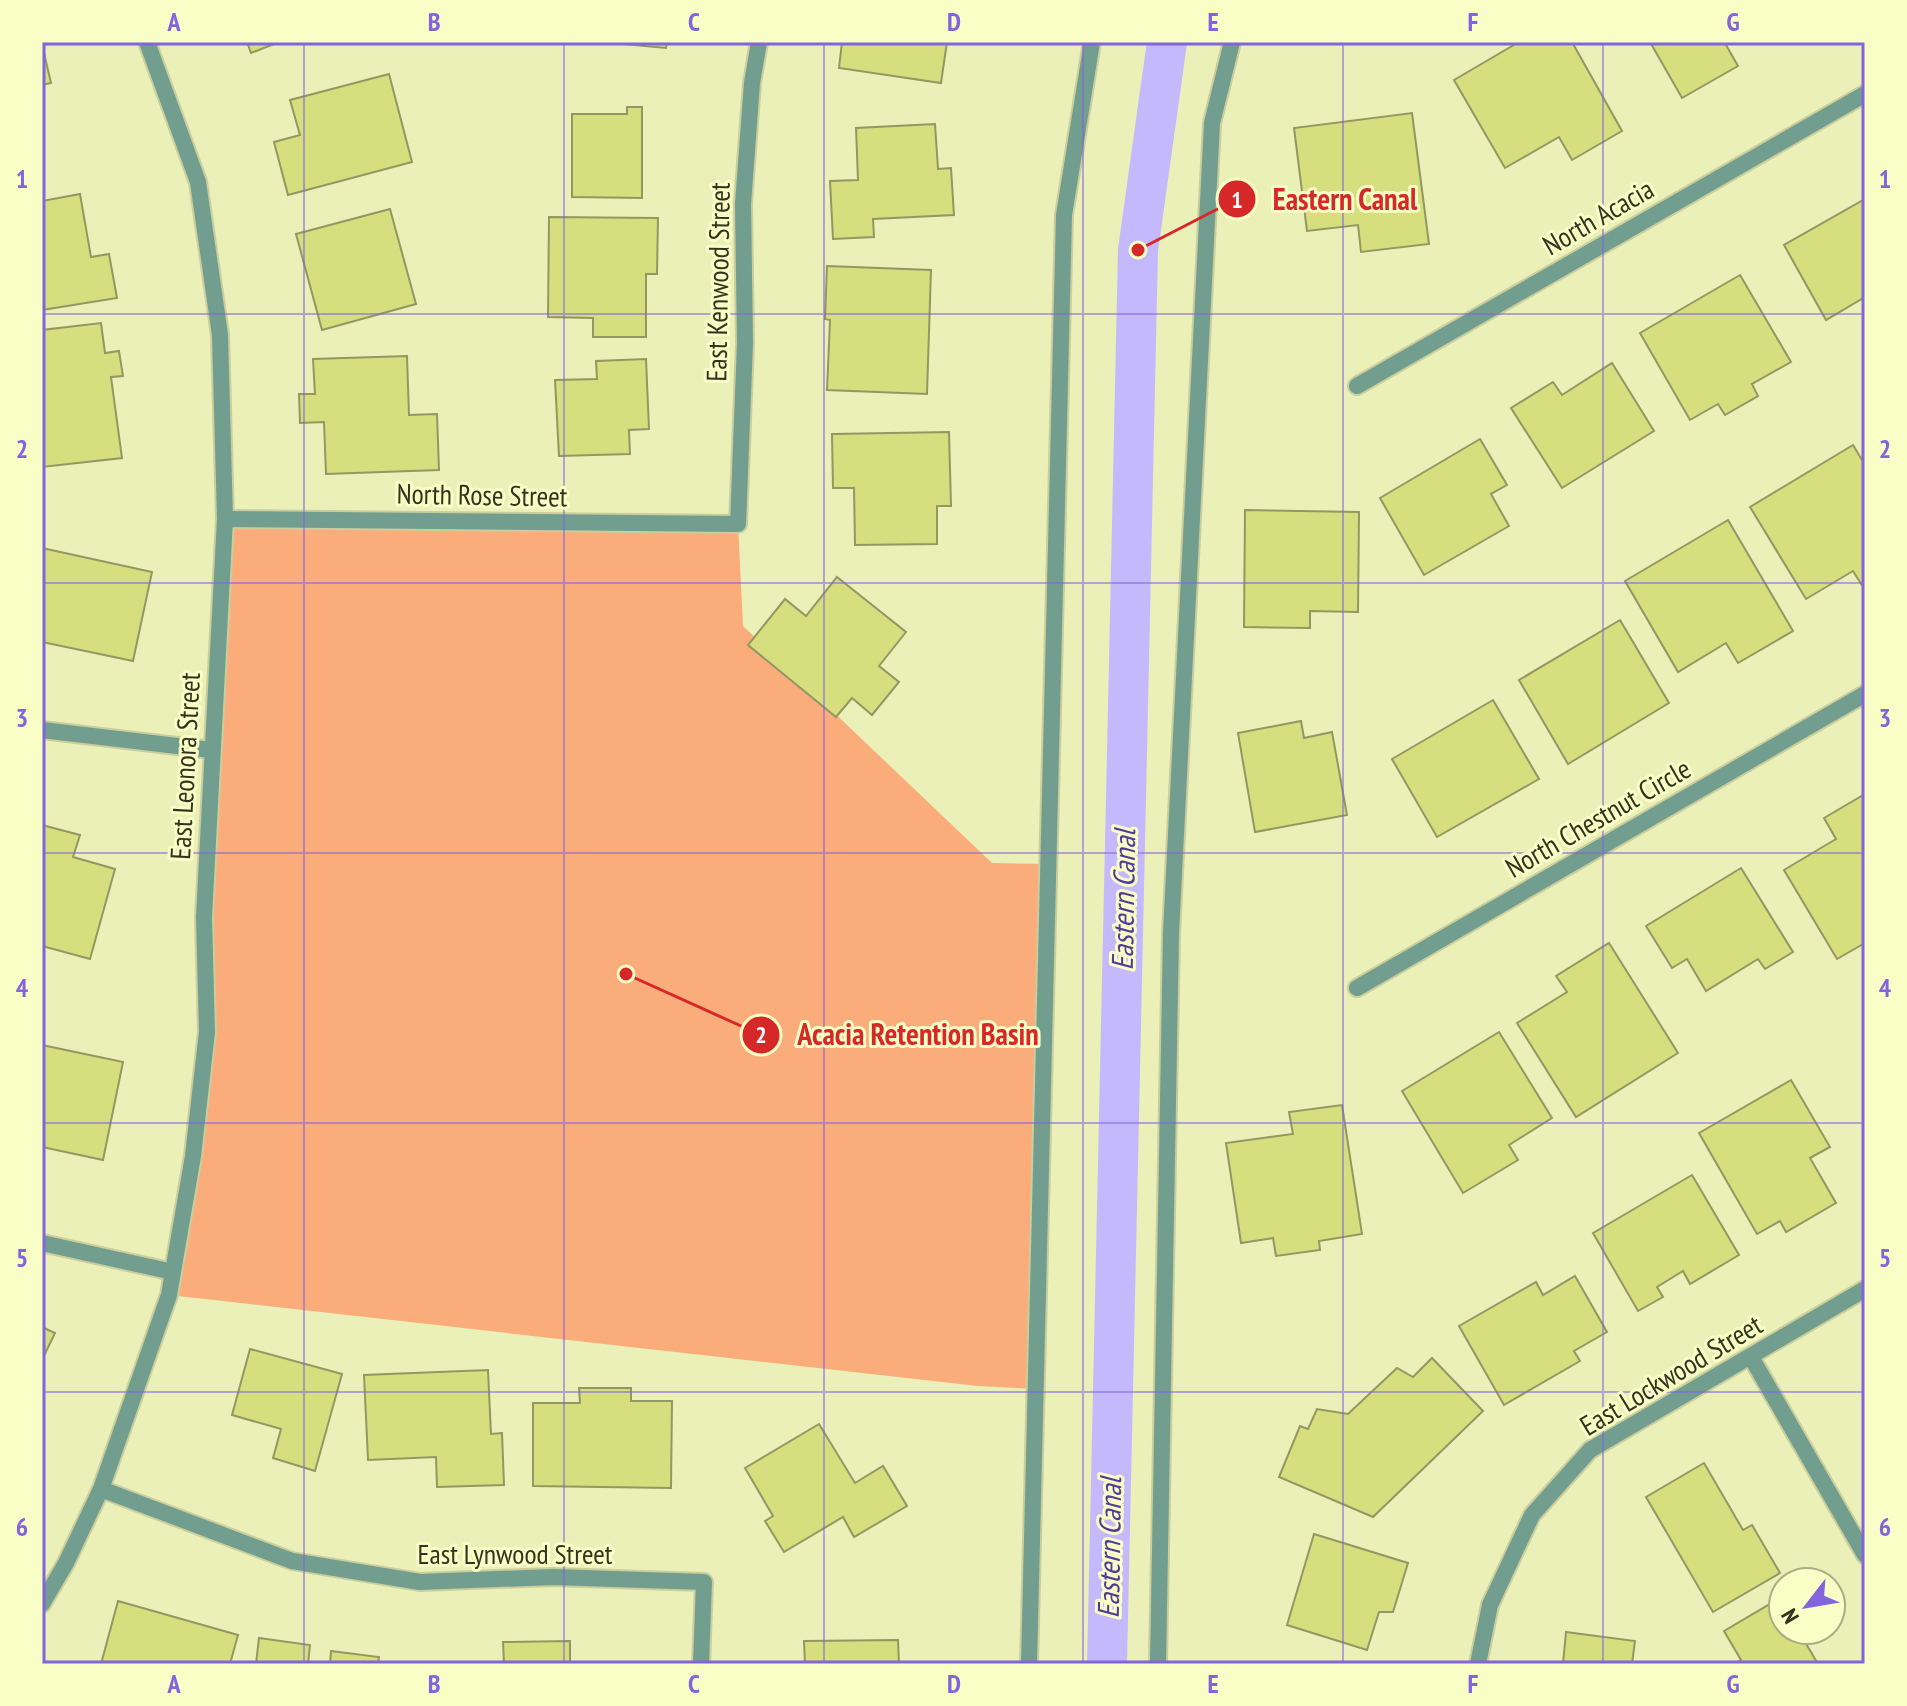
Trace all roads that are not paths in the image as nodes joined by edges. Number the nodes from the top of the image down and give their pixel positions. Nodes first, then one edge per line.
1 (147, 42) edge
2 (759, 42) edge
3 (1092, 42) edge
4 (1232, 42) edge
5 (1865, 94) edge
6 (1357, 386) dead end
7 (225, 519) junction
8 (738, 524) joint
9 (1865, 694) edge
10 (42, 730) edge
11 (211, 750) junction
12 (1357, 988) dead end
13 (42, 1243) edge
14 (173, 1272) junction
15 (1865, 1289) edge
16 (1751, 1357) junction
17 (101, 1489) junction
18 (1865, 1555) edge
19 (42, 1604) edge
20 (701, 1664) edge
21 (1029, 1664) edge
22 (1158, 1664) edge
23 (1478, 1664) edge

1 - 7 street, East Leonora Street
2 - 8 street, East Kenwood Street
3 - 21 street
4 - 22 street
5 - 6 street, North Acacia
7 - 8 street, North Rose Street
7 - 11 street, East Leonora Street
9 - 12 street, North Chestnut Circle
10 - 11 street
11 - 14 street, East Leonora Street
13 - 14 street
14 - 17 street, East Leonora Street
15 - 16 street, East Lockwood Street
16 - 18 street
16 - 23 street, East Lockwood Street
17 - 19 street
17 - 20 street, East Lynwood Street

